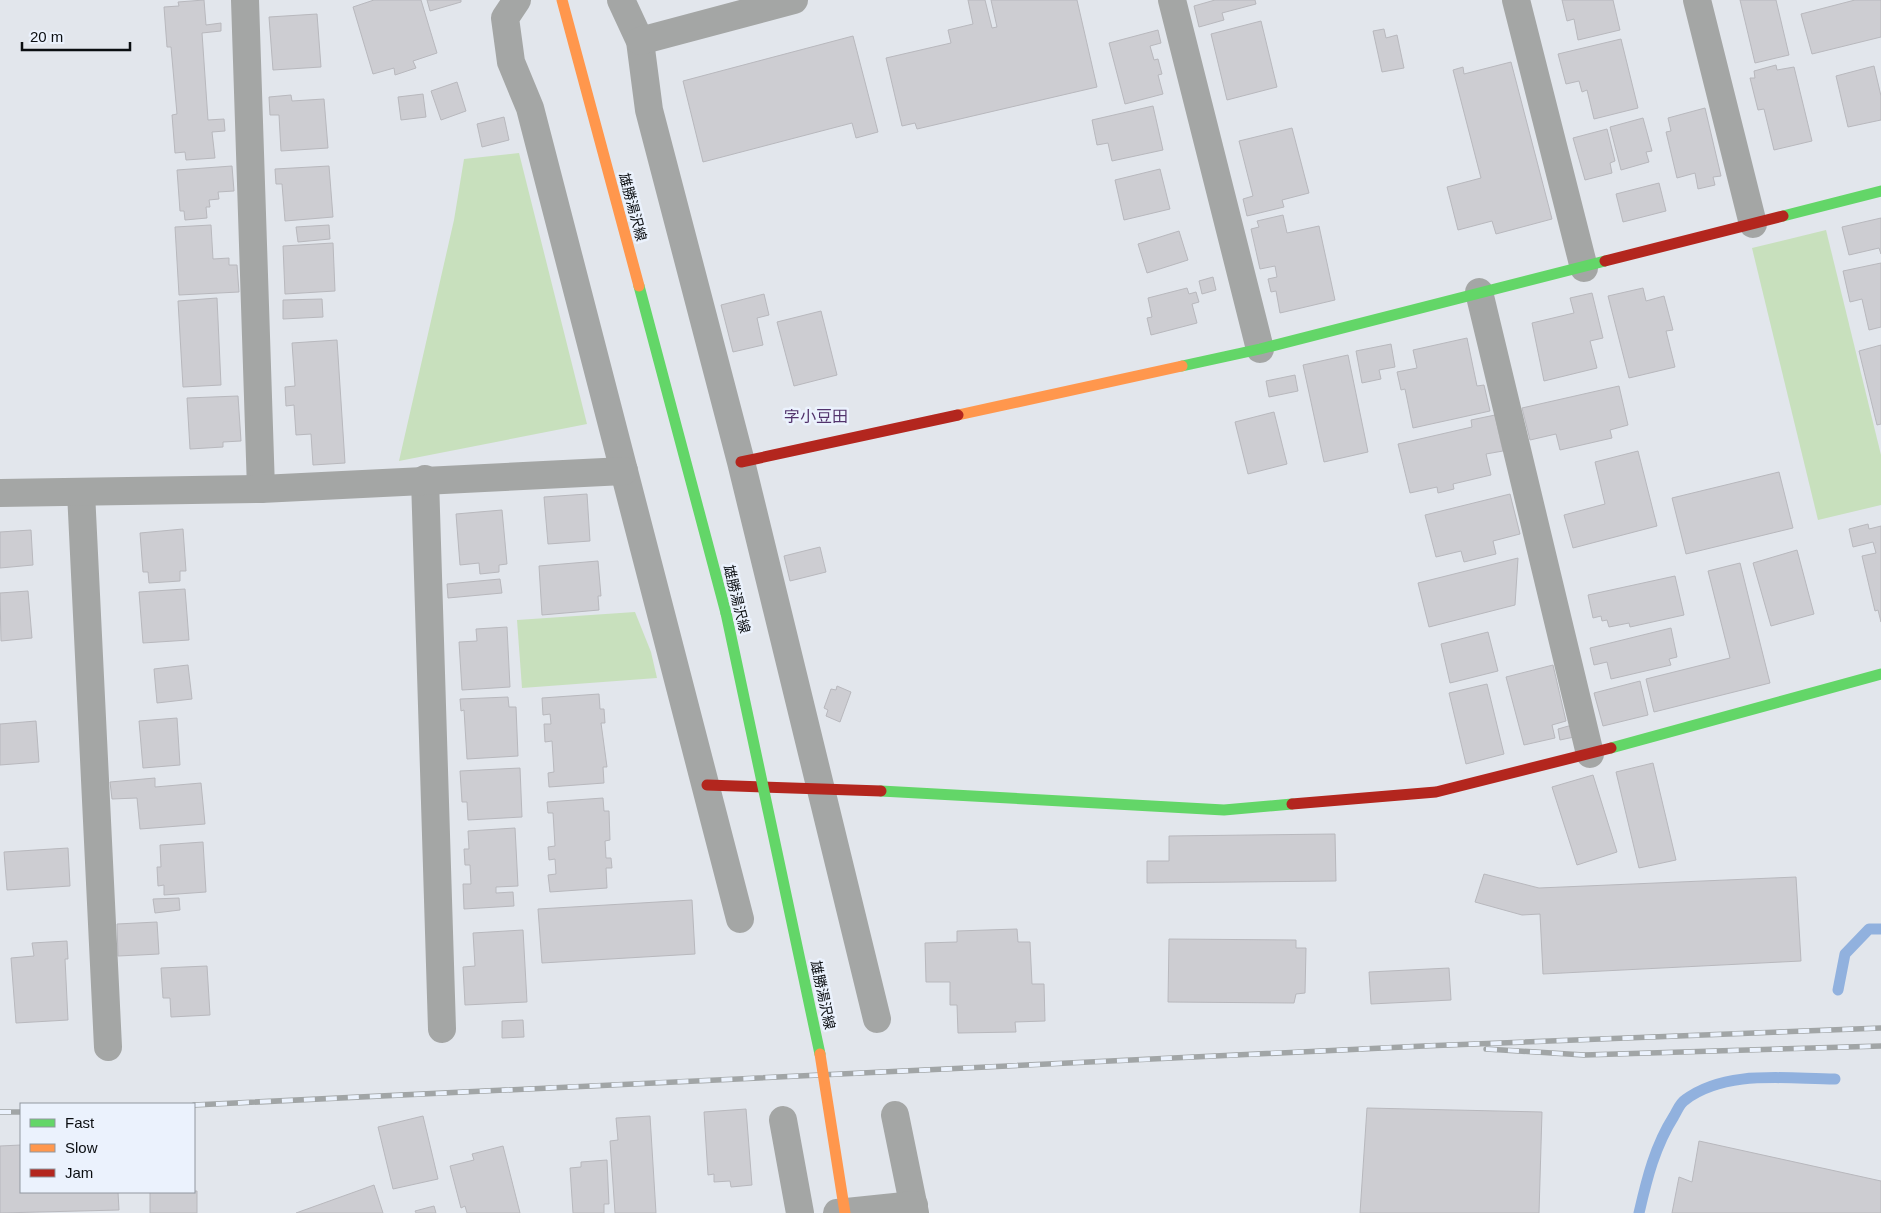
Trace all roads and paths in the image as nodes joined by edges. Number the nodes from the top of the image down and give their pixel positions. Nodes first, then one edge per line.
1 (245, 0) edge
2 (517, 0) edge
3 (562, 0) edge
4 (621, 0) edge
5 (794, 0) edge
6 (1172, 0) edge
7 (1516, 0) edge
8 (1697, 0) edge
9 (640, 41) junction
10 (1881, 191) edge
11 (1754, 224) junction
12 (1584, 268) junction
13 (1479, 292) junction
14 (1260, 349) junction
15 (741, 462) junction
16 (624, 471) junction
17 (425, 479) junction
18 (261, 489) junction
19 (81, 492) junction
20 (0, 493) edge
21 (1881, 674) edge
22 (1590, 754) junction
23 (707, 785) junction
24 (820, 788) junction
25 (740, 919) dead end
26 (877, 1019) dead end
27 (442, 1029) dead end
28 (108, 1046) dead end
29 (895, 1115) dead end
30 (783, 1120) dead end
31 (915, 1209) edge
32 (800, 1213) edge
33 (837, 1213) edge
34 (845, 1213) edge

1 - 18 street
2 - 16 street
3 - 34 street, 雄勝湯沢線, bridge
4 - 9 street
5 - 9 street
6 - 14 street
7 - 12 street
8 - 11 street
9 - 15 street
10 - 11 street
11 - 12 street
12 - 13 street
13 - 14 street
13 - 22 street
14 - 15 street
15 - 24 street
16 - 17 street
16 - 23 street
17 - 18 street
17 - 27 street
18 - 19 street
19 - 20 street
19 - 28 street
21 - 22 street
22 - 24 street
23 - 24 street
23 - 25 street
24 - 26 street
29 - 31 street
30 - 32 street
31 - 33 street

